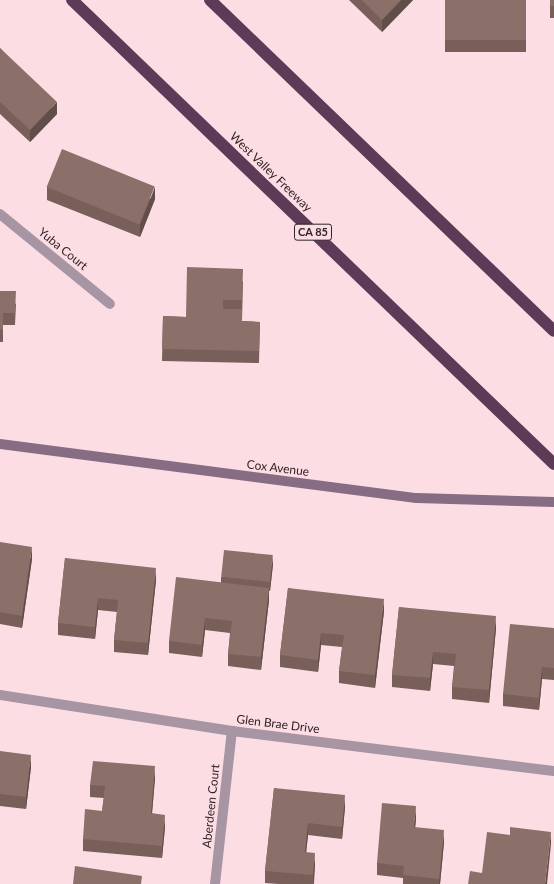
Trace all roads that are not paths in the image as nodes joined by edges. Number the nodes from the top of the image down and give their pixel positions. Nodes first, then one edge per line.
1 (72, 0) edge
2 (210, 0) edge
3 (0, 214) edge
4 (110, 304) dead end
5 (554, 331) edge
6 (0, 444) edge
7 (554, 464) edge
8 (554, 502) edge
9 (0, 695) edge
10 (232, 731) junction
11 (554, 771) edge
12 (215, 884) edge

1 - 7 highway, West Valley Freeway / CA 85
2 - 5 highway
3 - 4 street, Yuba Court
6 - 8 main road, Cox Avenue
9 - 10 street, Glen Brae Drive
10 - 11 street, Glen Brae Drive
10 - 12 street, Aberdeen Court

